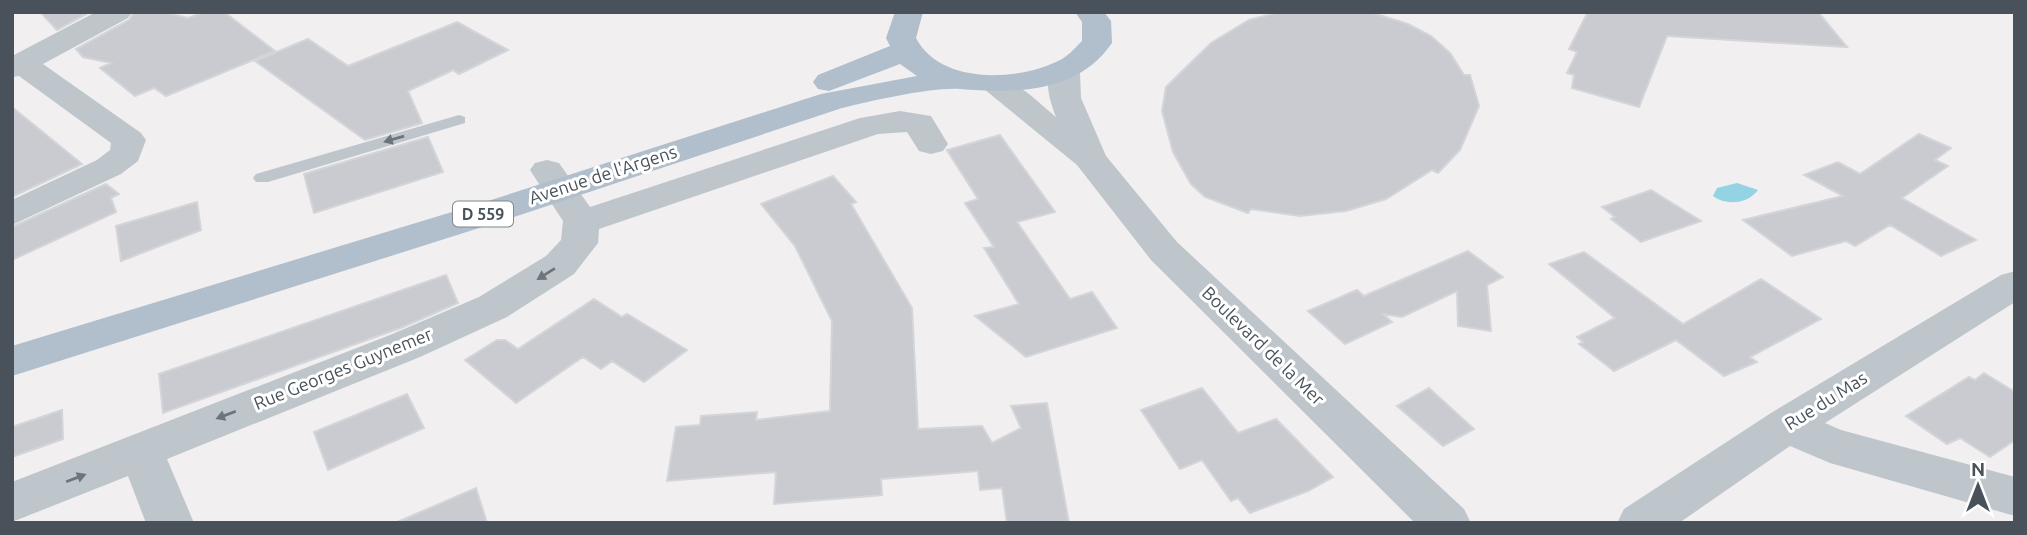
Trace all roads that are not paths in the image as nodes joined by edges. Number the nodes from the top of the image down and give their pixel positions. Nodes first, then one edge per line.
1 (118, 12) edge
2 (909, 12) edge
3 (1102, 15) edge
4 (904, 51) junction
5 (17, 66) edge
6 (1063, 73) junction
7 (956, 80) junction
8 (995, 85) junction
9 (459, 120) dead end
10 (931, 144) dead end
11 (1089, 158) junction
12 (262, 178) dead end
13 (562, 193) junction
14 (12, 214) edge
15 (2015, 284) edge
16 (12, 360) edge
17 (1787, 425) junction
18 (142, 453) junction
19 (2015, 497) edge
20 (12, 502) edge
21 (170, 523) edge
22 (1447, 523) edge
23 (1641, 523) edge

1 - 5 street
2 - 4 main road
3 - 6 main road
4 - 7 main road
4 - 13 main road, Avenue de l'Argens / D 559
5 - 14 street
6 - 8 main road
6 - 11 street, Boulevard de la Mer
7 - 8 main road
7 - 13 main road, Avenue de l'Argens / D 559
8 - 11 street, Boulevard de la Mer
9 -> 12 lane
10 - 13 street
11 - 22 street, Boulevard de la Mer
13 - 16 main road, Avenue de l'Argens / D 559
13 -> 18 street, Rue Georges Guynemer
15 - 17 street, Rue du Mas
17 - 19 street
17 - 23 street, Rue du Mas
20 -> 18 street, Rue Georges Guynemer
18 - 21 street

